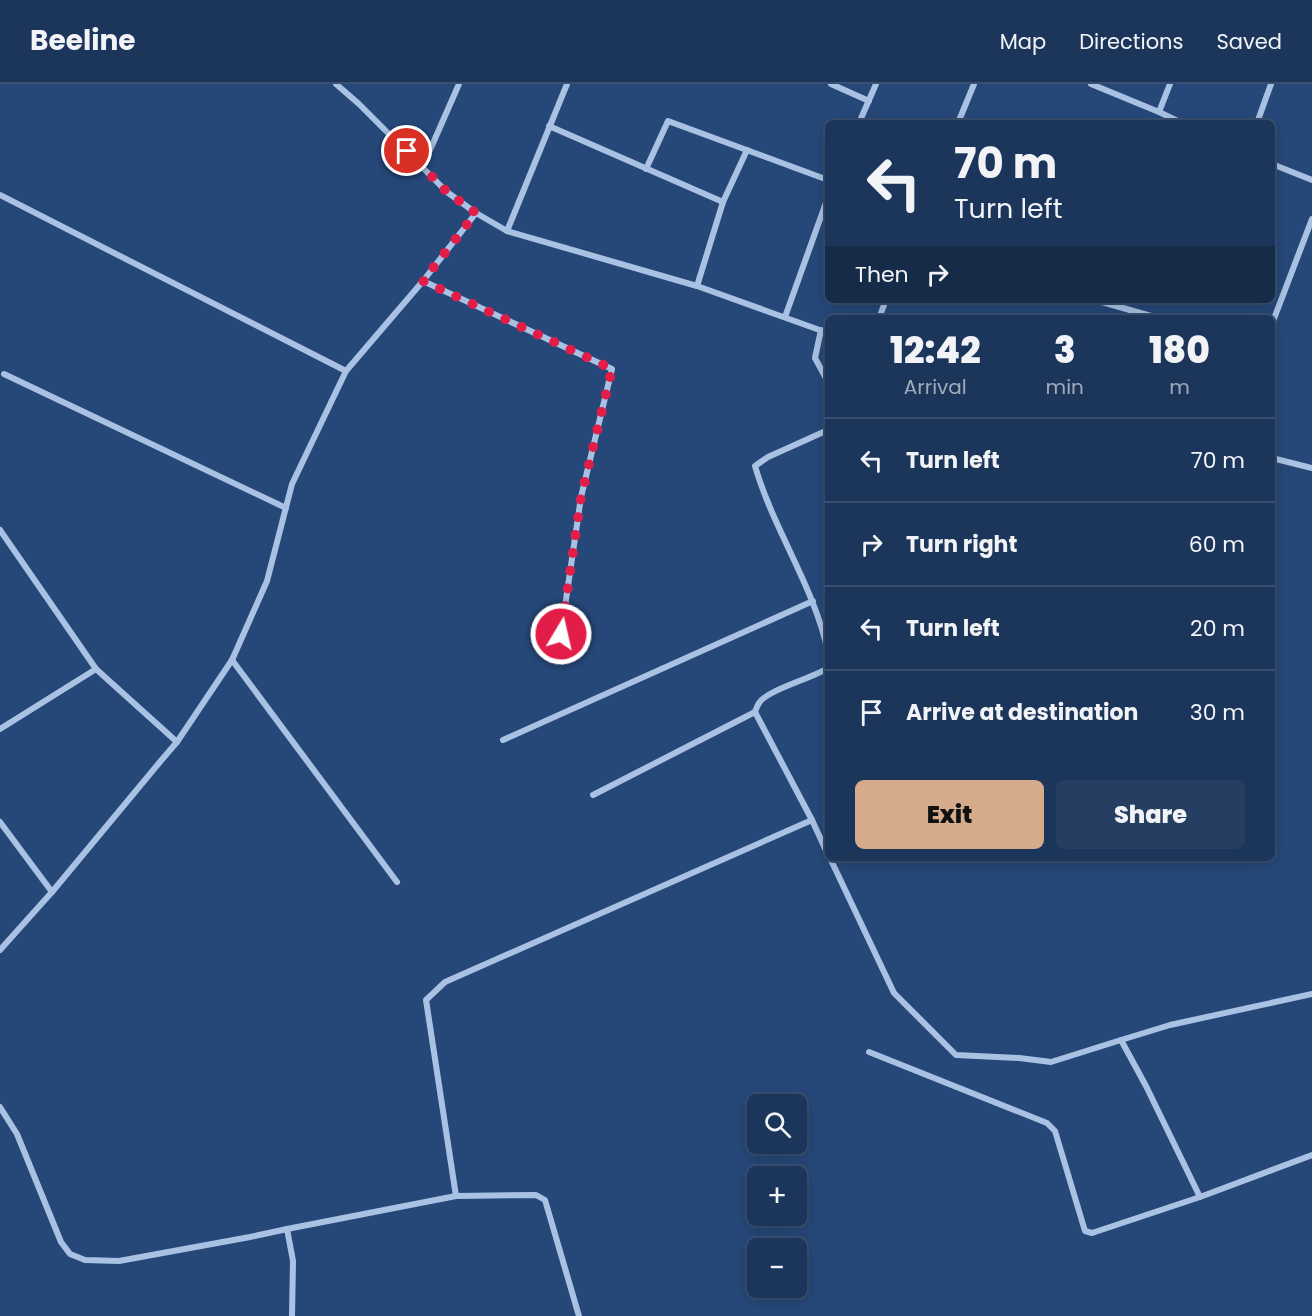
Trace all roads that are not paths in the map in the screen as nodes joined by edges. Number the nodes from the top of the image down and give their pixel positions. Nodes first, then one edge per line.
1 (336, 84) edge
2 (459, 84) edge
3 (567, 84) edge
4 (831, 84) edge
5 (876, 84) edge
6 (974, 84) edge
7 (1091, 84) edge
8 (1170, 84) edge
9 (1271, 84) edge
10 (868, 101) junction
11 (1159, 112) junction
12 (860, 120) edge
13 (959, 120) edge
14 (1176, 120) edge
15 (1258, 120) edge
16 (549, 126) junction
17 (747, 150) junction
18 (1275, 165) edge
19 (423, 166) junction
20 (646, 169) junction
21 (825, 179) edge
22 (1312, 180) edge
23 (0, 195) edge
24 (723, 202) junction
25 (825, 205) edge
26 (476, 213) junction
27 (1312, 219) edge
28 (507, 231) junction
29 (423, 281) junction
30 (697, 286) junction
31 (1106, 303) edge
32 (1148, 315) edge
33 (1275, 316) edge
34 (785, 317) junction
35 (824, 332) edge
36 (346, 371) junction
37 (4, 374) dead end
38 (825, 376) edge
39 (825, 431) edge
40 (1275, 459) edge
41 (1312, 468) edge
42 (286, 508) junction
43 (0, 530) edge
44 (813, 601) junction
45 (561, 634) dead end
46 (825, 642) edge
47 (232, 660) junction
48 (96, 669) junction
49 (825, 670) edge
50 (755, 712) junction
51 (0, 729) edge
52 (503, 740) dead end
53 (177, 742) junction
54 (593, 795) dead end
55 (812, 820) junction
56 (0, 822) edge
57 (825, 848) edge
58 (831, 861) edge
59 (397, 882) dead end
60 (52, 892) junction
61 (0, 950) edge
62 (1312, 994) edge
63 (1121, 1040) junction
64 (869, 1052) dead end
65 (0, 1107) edge
66 (1312, 1155) edge
67 (456, 1196) junction
68 (1200, 1197) junction
69 (287, 1229) junction
70 (292, 1316) edge
71 (579, 1316) edge

1 - 19 street
2 - 19 street
3 - 16 street
4 - 10 street
5 - 10 street
6 - 13 street
7 - 11 street
8 - 11 street
9 - 15 street
10 - 12 street
11 - 14 street
16 - 20 street
16 - 28 street
17 - 20 street
17 - 21 street
17 - 24 street
18 - 22 street
19 - 26 street
20 - 24 street
23 - 36 street
24 - 30 street
25 - 34 street
26 - 28 street
26 - 29 street
27 - 33 street
28 - 30 street
29 - 36 street
29 - 45 street
30 - 34 street
31 - 32 street
34 - 35 street
35 - 38 street
36 - 42 street
37 - 42 street
39 - 44 street
40 - 41 street
42 - 47 street
43 - 48 street
44 - 46 street
44 - 52 street
47 - 53 street
47 - 59 street
48 - 51 street
48 - 53 street
49 - 50 street
50 - 54 street
50 - 55 street
53 - 60 street
55 - 57 street
55 - 67 street
56 - 60 street
58 - 63 street
60 - 61 street
62 - 63 street
63 - 68 street
64 - 68 street
65 - 69 street
66 - 68 street
67 - 69 street
67 - 71 street
69 - 70 street

